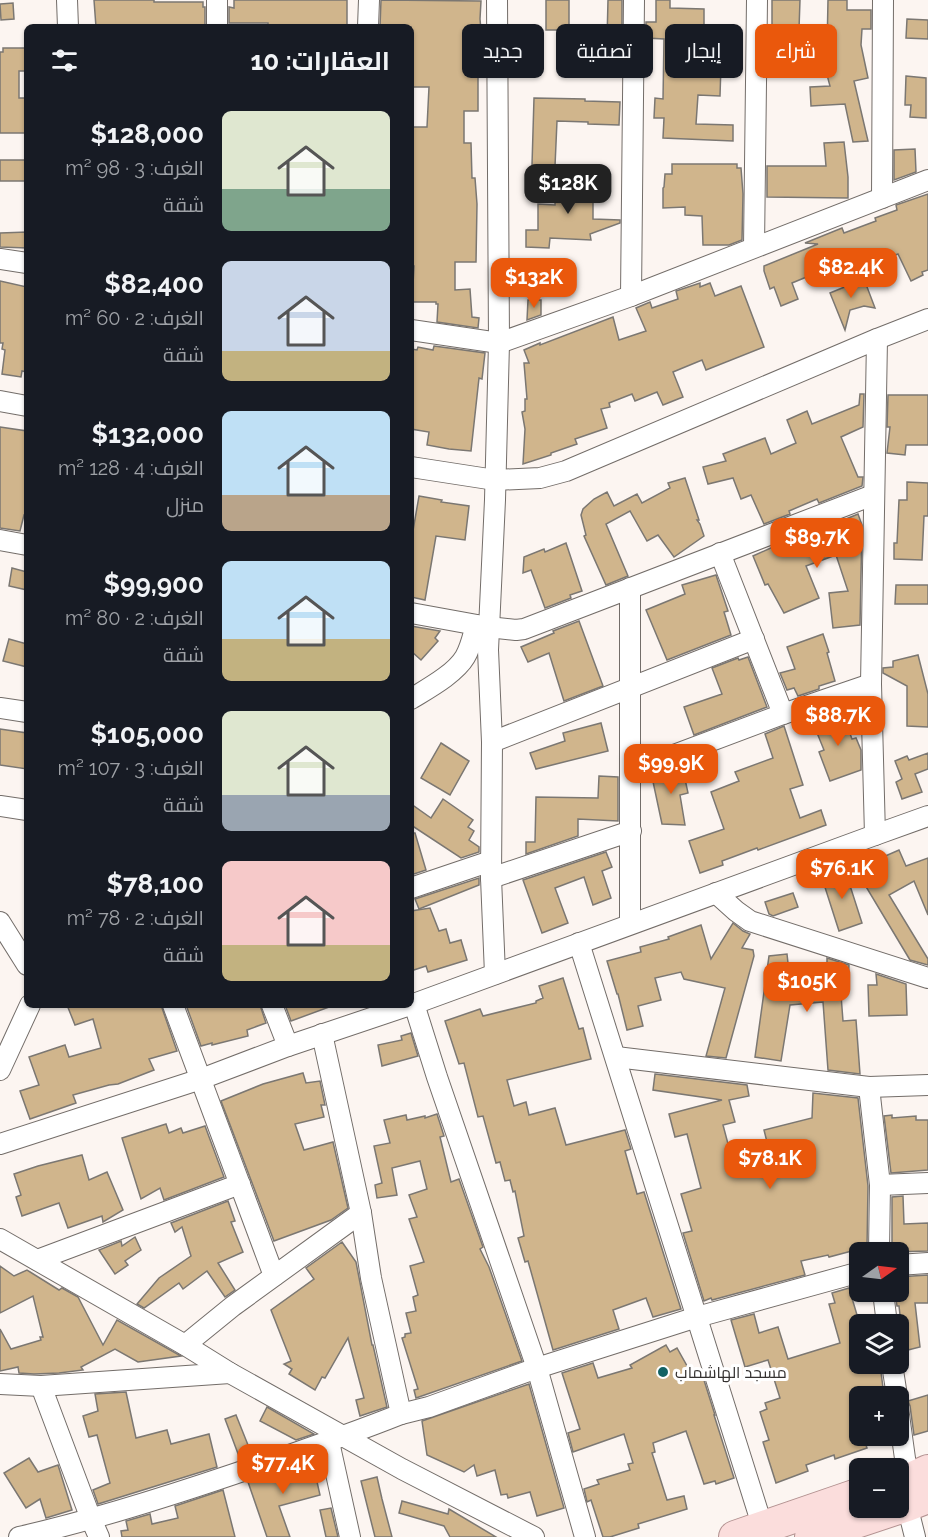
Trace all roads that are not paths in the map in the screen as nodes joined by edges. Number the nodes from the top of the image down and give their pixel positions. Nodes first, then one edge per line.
1 (67, 0) edge
2 (217, 0) edge
3 (369, 0) edge
4 (497, 0) edge
5 (634, 0) edge
6 (758, 0) edge
7 (883, 0) edge
8 (68, 24) edge
9 (218, 24) edge
10 (368, 24) edge
11 (928, 180) edge
12 (882, 198) junction
13 (754, 247) junction
14 (0, 259) edge
15 (24, 263) edge
16 (631, 296) junction
17 (928, 319) edge
18 (414, 330) edge
19 (877, 339) junction
20 (499, 344) junction
21 (0, 401) edge
22 (24, 405) edge
23 (414, 467) edge
24 (495, 480) junction
25 (873, 495) junction
26 (0, 540) edge
27 (24, 544) edge
28 (720, 553) junction
29 (630, 588) junction
30 (414, 614) edge
31 (482, 626) junction
32 (754, 639) junction
33 (871, 684) junction
34 (629, 688) junction
35 (414, 697) edge
36 (0, 708) edge
37 (24, 712) edge
38 (783, 714) junction
39 (492, 742) junction
40 (631, 771) junction
41 (0, 806) edge
42 (24, 810) edge
43 (928, 816) edge
44 (631, 831) junction
45 (875, 834) junction
46 (491, 870) junction
47 (414, 887) edge
48 (716, 893) junction
49 (0, 922) edge
50 (630, 924) junction
51 (579, 943) junction
52 (24, 960) edge
53 (495, 974) junction
54 (928, 978) edge
55 (414, 1003) edge
56 (29, 1008) edge
57 (174, 1008) edge
58 (273, 1008) edge
59 (400, 1008) edge
60 (413, 1008) edge
61 (322, 1034) junction
62 (288, 1046) junction
63 (616, 1058) junction
64 (0, 1069) edge
65 (201, 1079) junction
66 (928, 1085) edge
67 (869, 1087) junction
68 (0, 1144) edge
69 (928, 1183) edge
70 (240, 1184) junction
71 (880, 1185) junction
72 (361, 1213) junction
73 (0, 1239) edge
74 (879, 1242) edge
75 (37, 1260) junction
76 (928, 1263) edge
77 (909, 1264) edge
78 (849, 1275) edge
79 (274, 1276) junction
80 (698, 1317) junction
81 (185, 1345) junction
82 (537, 1368) junction
83 (230, 1373) junction
84 (0, 1384) edge
85 (41, 1386) junction
86 (401, 1414) junction
87 (337, 1440) junction
88 (906, 1446) edge
89 (914, 1487) edge
90 (849, 1498) edge
91 (91, 1519) junction
92 (749, 1533) edge
93 (19, 1537) edge
94 (99, 1537) edge
95 (350, 1537) edge
96 (534, 1537) edge
97 (585, 1537) edge
98 (811, 1537) edge
99 (915, 1537) edge

1 - 8 street
2 - 9 street
3 - 10 street
4 - 20 street
5 - 16 street
6 - 13 street
7 - 12 street
11 - 12 street
12 - 13 street
13 - 16 street
14 - 15 street
16 - 20 street
17 - 19 street
18 - 20 street
19 - 24 street
19 - 25 street
20 - 24 street
21 - 22 street
23 - 24 street
24 - 31 street
25 - 28 street
25 - 33 street
26 - 27 street
28 - 29 street
28 - 32 street
29 - 31 street
29 - 34 street
30 - 31 street
31 - 35 street
31 - 39 street
32 - 34 street
32 - 38 street
33 - 38 street
33 - 45 street
34 - 39 street
34 - 40 street
36 - 37 street
38 - 40 street
39 - 46 street
40 - 44 street
41 - 42 street
43 - 45 street
44 - 46 street
44 - 50 street
45 - 48 street
46 - 47 street
46 - 53 street
48 - 50 street
48 - 54 street
49 - 52 street
50 - 51 street
51 - 53 street
51 - 63 street
53 - 55 street
56 - 64 street
57 - 65 street
58 - 62 street
59 - 61 street
60 - 82 street
61 - 62 street
61 - 72 street
62 - 65 street
63 - 67 street
63 - 80 street
65 - 68 street
65 - 70 street
66 - 67 street
67 - 71 street
69 - 71 street
70 - 75 street
70 - 79 street
71 - 74 street
72 - 79 street
72 - 86 street
73 - 75 street
75 - 81 street
76 - 77 street
78 - 80 street
79 - 81 street
80 - 82 street
80 - 92 street
81 - 83 street
82 - 86 street
82 - 97 street
83 - 85 street
83 - 87 street
84 - 85 street
85 - 91 street
86 - 87 street
87 - 91 street
87 - 95 street
87 - 96 street
88 - 89 street
89 - 98 main road
89 - 99 street
90 - 92 main road
91 - 93 street
91 - 94 street

